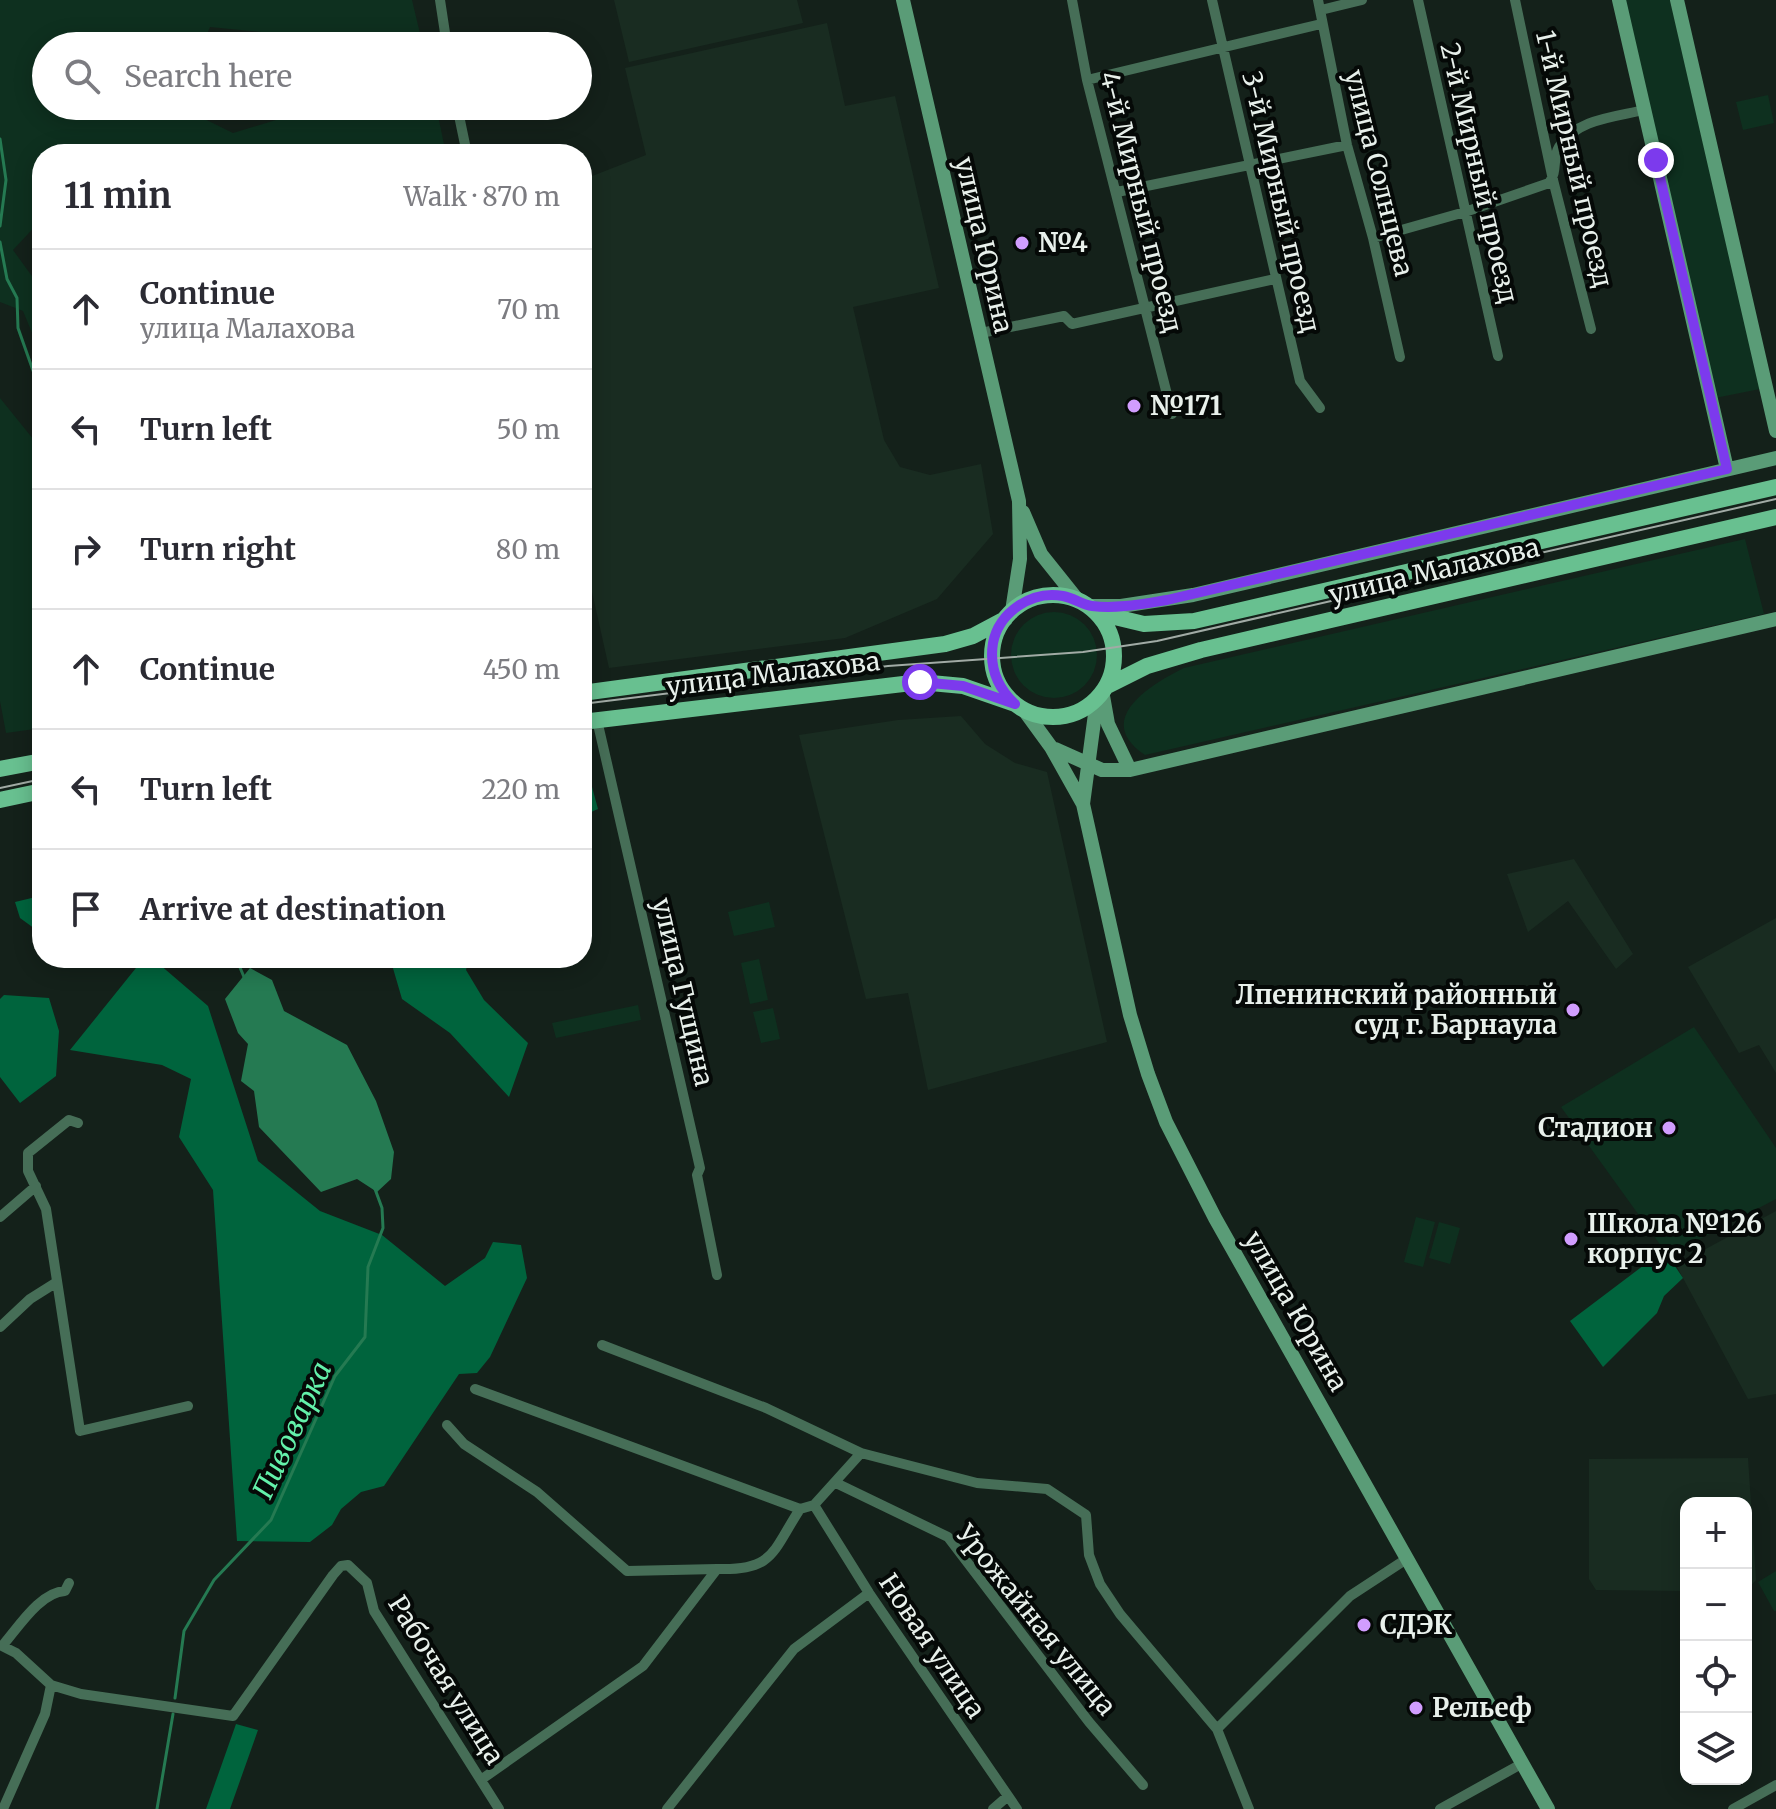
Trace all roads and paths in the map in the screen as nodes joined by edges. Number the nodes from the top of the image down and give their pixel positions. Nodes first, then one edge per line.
1 (440, 0) edge
2 (903, 0) edge
3 (1072, 0) edge
4 (1212, 0) edge
5 (1362, 0) edge
6 (1418, 0) edge
7 (1515, 0) edge
8 (1619, 0) edge
9 (1677, 0) edge
10 (1319, 5) edge
11 (1321, 24) junction
12 (445, 32) edge
13 (1224, 48) junction
14 (1087, 80) junction
15 (1644, 110) junction
16 (460, 120) edge
17 (465, 144) edge
18 (1347, 145) junction
19 (1250, 165) junction
20 (1553, 180) junction
21 (1117, 192) junction
22 (1465, 212) junction
23 (1373, 238) junction
24 (1275, 279) junction
25 (1144, 309) junction
26 (1591, 329) dead end
27 (981, 333) junction
28 (1498, 356) dead end
29 (1400, 357) dead end
30 (1320, 408) dead end
31 (1172, 414) dead end
32 (1776, 431) edge
33 (1776, 458) edge
34 (1727, 469) junction
35 (1776, 487) edge
36 (1019, 501) junction
37 (1776, 517) edge
38 (1088, 606) junction
39 (1008, 615) junction
40 (1776, 619) edge
41 (592, 691) edge
42 (1103, 693) junction
43 (1020, 707) junction
44 (592, 721) edge
45 (592, 729) edge
46 (1051, 747) junction
47 (32, 763) edge
48 (1087, 765) junction
49 (0, 769) edge
50 (1130, 770) junction
51 (32, 793) edge
52 (0, 800) edge
53 (1083, 804) junction
54 (78, 1123) dead end
55 (36, 1186) junction
56 (0, 1217) edge
57 (717, 1275) dead end
58 (57, 1282) junction
59 (0, 1327) edge
60 (602, 1345) dead end
61 (475, 1389) dead end
62 (188, 1406) dead end
63 (447, 1425) dead end
64 (861, 1453) junction
65 (836, 1483) junction
66 (814, 1505) junction
67 (800, 1509) junction
68 (1408, 1558) junction
69 (717, 1569) junction
70 (69, 1583) dead end
71 (869, 1593) junction
72 (1, 1646) edge
73 (51, 1685) junction
74 (1217, 1729) junction
75 (1523, 1763) junction
76 (482, 1779) junction
77 (1143, 1785) dead end
78 (1776, 1785) edge
79 (1008, 1796) junction
80 (3, 1809) edge
81 (499, 1809) edge
82 (667, 1809) edge
83 (993, 1809) edge
84 (1017, 1809) edge
85 (1249, 1809) edge
86 (1440, 1809) edge
87 (1548, 1809) edge
88 (1733, 1809) edge

1 - 12 street
2 - 27 street, улица Юрина
3 - 14 street, 4-й Мирный проезд
4 - 13 street, 3-й Мирный проезд
5 - 10 street
6 - 22 street, 2-й Мирный проезд
7 - 20 street, 1-й Мирный проезд
8 - 15 street
9 - 32 street
10 - 11 street, улица Солнцева
11 - 13 street
11 - 18 street, улица Солнцева
13 - 14 street
13 - 19 street, 3-й Мирный проезд
14 - 21 street, 4-й Мирный проезд
15 - 20 street
15 - 34 street
16 - 17 street
18 - 19 street
18 - 23 street, улица Солнцева
19 - 21 street
19 - 24 street, 3-й Мирный проезд
20 - 22 street
20 - 26 street, 1-й Мирный проезд
21 - 25 street, 4-й Мирный проезд
22 - 23 street
22 - 28 street, 2-й Мирный проезд
23 - 29 street, улица Солнцева
24 - 25 street
24 - 30 street, 3-й Мирный проезд
25 - 27 street
25 - 31 street, 4-й Мирный проезд
27 - 36 street, улица Юрина
33 - 34 street
34 - 38 street
35 - 38 main road, улица Малахова
36 - 38 street, улица Юрина
36 - 39 street, улица Юрина
37 - 42 main road, улица Малахова
38 - 39 main road
38 - 42 main road
39 - 41 main road, улица Малахова
39 - 43 main road
40 - 50 street
42 - 43 main road
42 - 48 street, улица Юрина
42 - 50 street
43 - 44 main road, улица Малахова
43 - 46 street, улица Юрина
45 - 57 street, улица Гущина
46 - 48 street
46 - 53 street, улица Юрина
47 - 49 main road
48 - 50 street
48 - 53 street, улица Юрина
51 - 52 main road
53 - 68 street, улица Юрина
54 - 55 street
55 - 56 street
55 - 58 street
58 - 59 street
58 - 62 street
60 - 64 street
61 - 67 street
63 - 69 street
64 - 65 street
64 - 74 street
65 - 66 street
65 - 77 street, Урожайная улица
66 - 67 street
66 - 71 street, Новая улица
67 - 69 street
68 - 74 street
68 - 75 street, улица Юрина
69 - 76 street
70 - 72 street
71 - 79 street, Новая улица
71 - 82 street
72 - 73 street
73 - 76 street, Рабочая улица
73 - 80 street
74 - 85 street
75 - 86 street
75 - 87 street, улица Юрина
76 - 81 street, Рабочая улица
78 - 88 street
79 - 83 street
79 - 84 street, Новая улица

